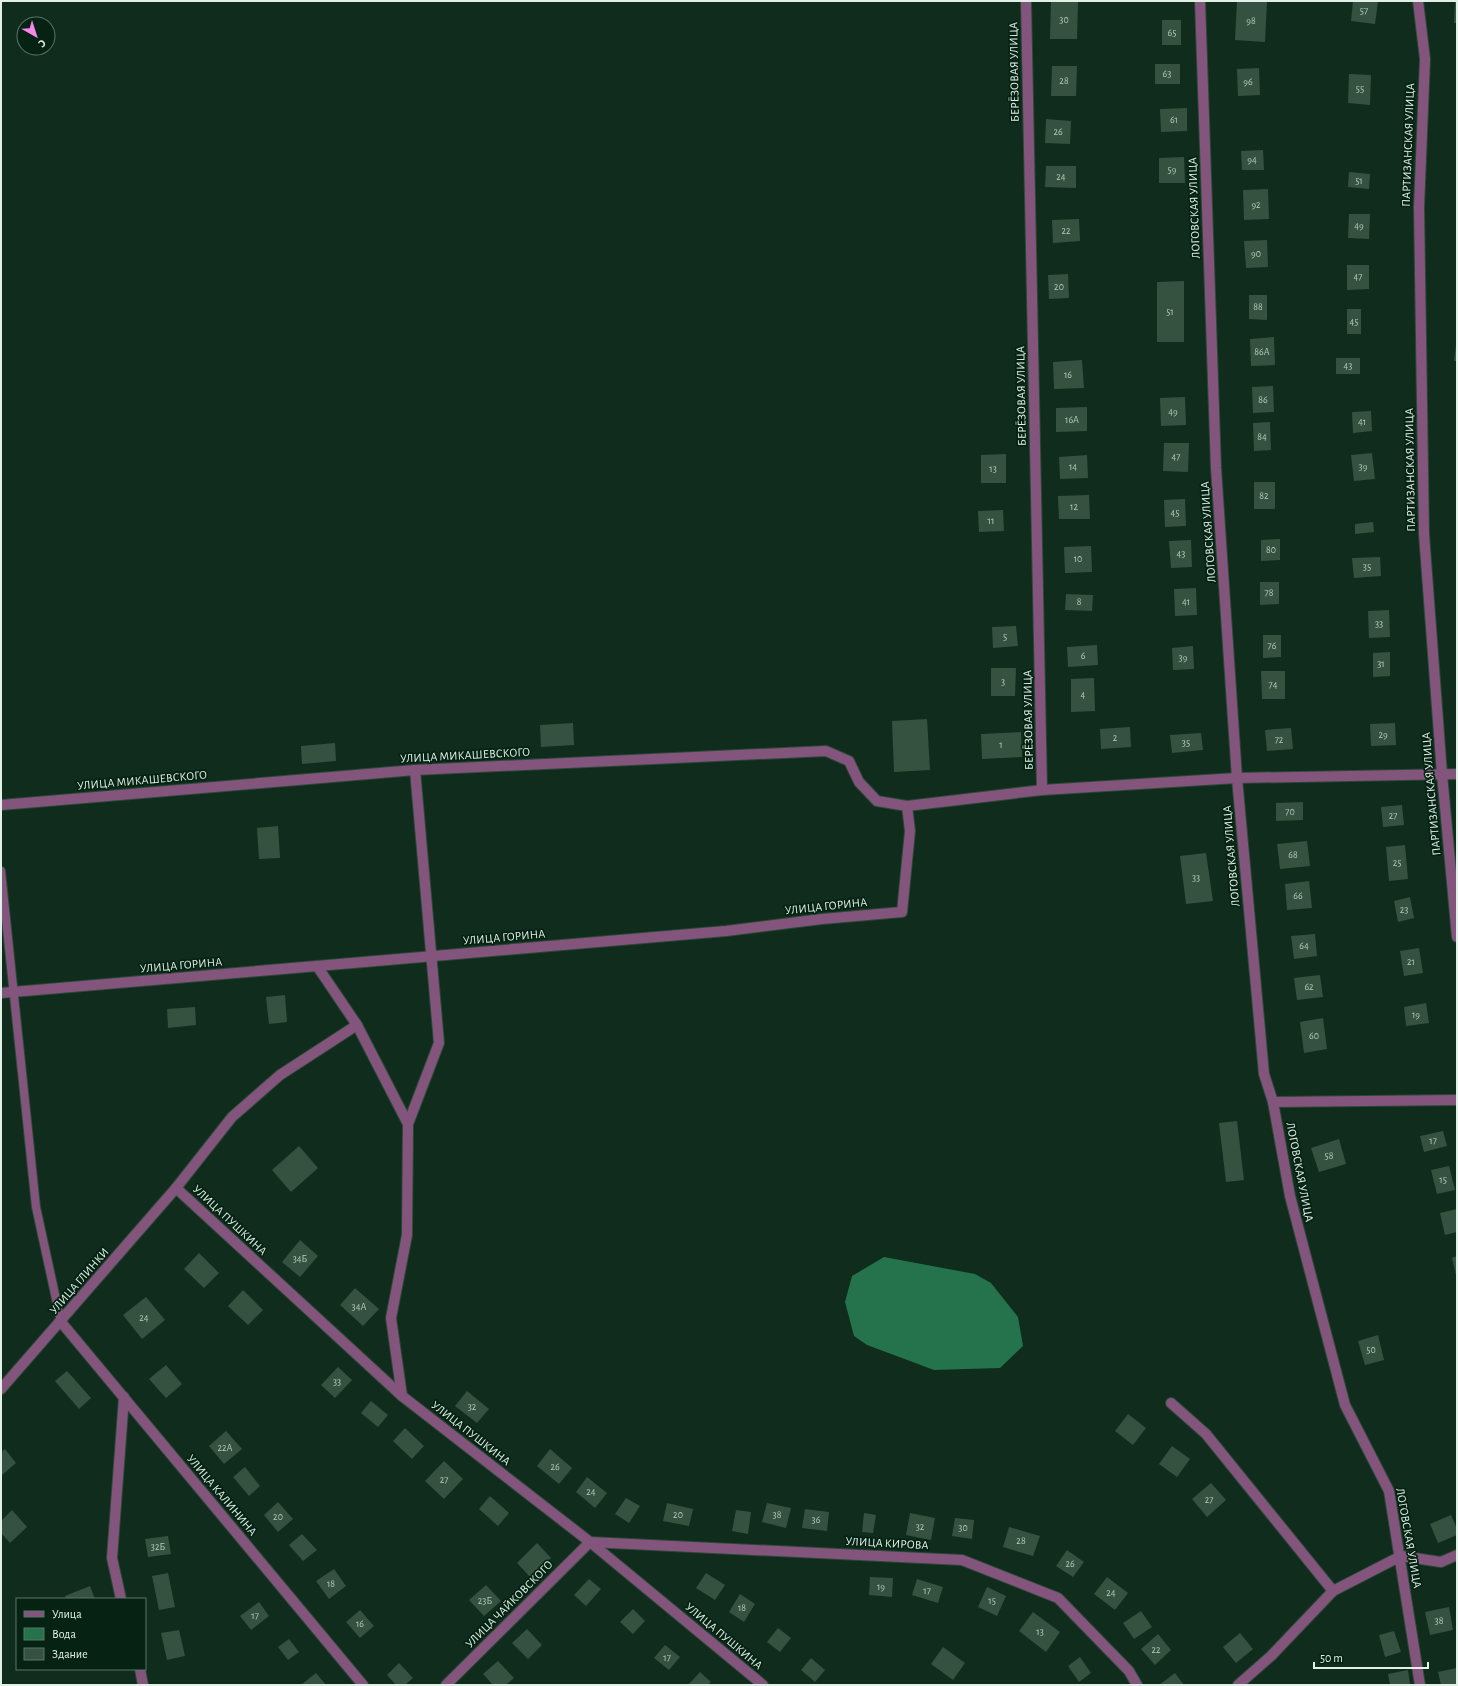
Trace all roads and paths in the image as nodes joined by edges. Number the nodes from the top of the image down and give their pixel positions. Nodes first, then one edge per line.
1 (1026, 1) edge
2 (1200, 1) edge
3 (1418, 1) edge
4 (415, 770) junction
5 (1442, 774) junction
6 (1457, 774) edge
7 (1237, 778) junction
8 (1042, 790) junction
9 (1, 805) edge
10 (907, 806) junction
11 (1, 871) edge
12 (1457, 937) edge
13 (432, 956) junction
14 (317, 966) junction
15 (14, 992) junction
16 (1, 993) edge
17 (357, 1025) junction
18 (1457, 1100) edge
19 (1273, 1102) junction
20 (408, 1124) junction
21 (176, 1188) junction
22 (61, 1322) junction
23 (1, 1389) edge
24 (124, 1396) junction
25 (402, 1396) junction
26 (1171, 1403) dead end
27 (590, 1542) junction
28 (1457, 1554) edge
29 (1400, 1556) junction
30 (1333, 1591) junction
31 (121, 1598) edge
32 (140, 1670) edge
33 (143, 1685) edge
34 (363, 1685) edge
35 (446, 1685) edge
36 (763, 1685) edge
37 (1137, 1685) edge
38 (1238, 1685) edge
39 (1420, 1685) edge

1 - 8 street, БЕРЁЗОВАЯ УЛИЦА
2 - 7 street, ЛОГОВСКАЯ УЛИЦА
3 - 5 street, ПАРТИЗАНСКАЯ УЛИЦА
4 - 9 street, УЛИЦА МИКАШЕВСКОГО
4 - 10 street, УЛИЦА МИКАШЕВСКОГО
4 - 13 street
5 - 6 street, УЛИЦА МИКАШЕВСКОГО
5 - 7 street, УЛИЦА МИКАШЕВСКОГО
5 - 12 street, ПАРТИЗАНСКАЯ УЛИЦА
7 - 8 street, УЛИЦА МИКАШЕВСКОГО
7 - 19 street, ЛОГОВСКАЯ УЛИЦА
8 - 10 street, УЛИЦА МИКАШЕВСКОГО
10 - 13 street, УЛИЦА ГОРИНА
11 - 15 lane
13 - 14 street, УЛИЦА ГОРИНА
13 - 20 street
14 - 15 street, УЛИЦА ГОРИНА
14 - 17 street
15 - 16 street, УЛИЦА ГОРИНА
15 - 22 lane
17 - 20 street
17 - 21 street, УЛИЦА ГЛИНКИ
18 - 19 street
19 - 29 street, ЛОГОВСКАЯ УЛИЦА
20 - 25 street
21 - 22 street, УЛИЦА ГЛИНКИ
21 - 25 street, УЛИЦА ПУШКИНА
22 - 23 street, УЛИЦА ГЛИНКИ
22 - 24 street, УЛИЦА КАЛИНИНА
24 - 31 street
24 - 34 street, УЛИЦА КАЛИНИНА
25 - 27 street, УЛИЦА ПУШКИНА
26 - 30 street
27 - 35 street, УЛИЦА ЧАЙКОВСКОГО
27 - 36 street, УЛИЦА ПУШКИНА
27 - 37 street, УЛИЦА КИРОВА
28 - 29 street
29 - 30 street
29 - 39 street, ЛОГОВСКАЯ УЛИЦА
30 - 38 street
32 - 33 street

